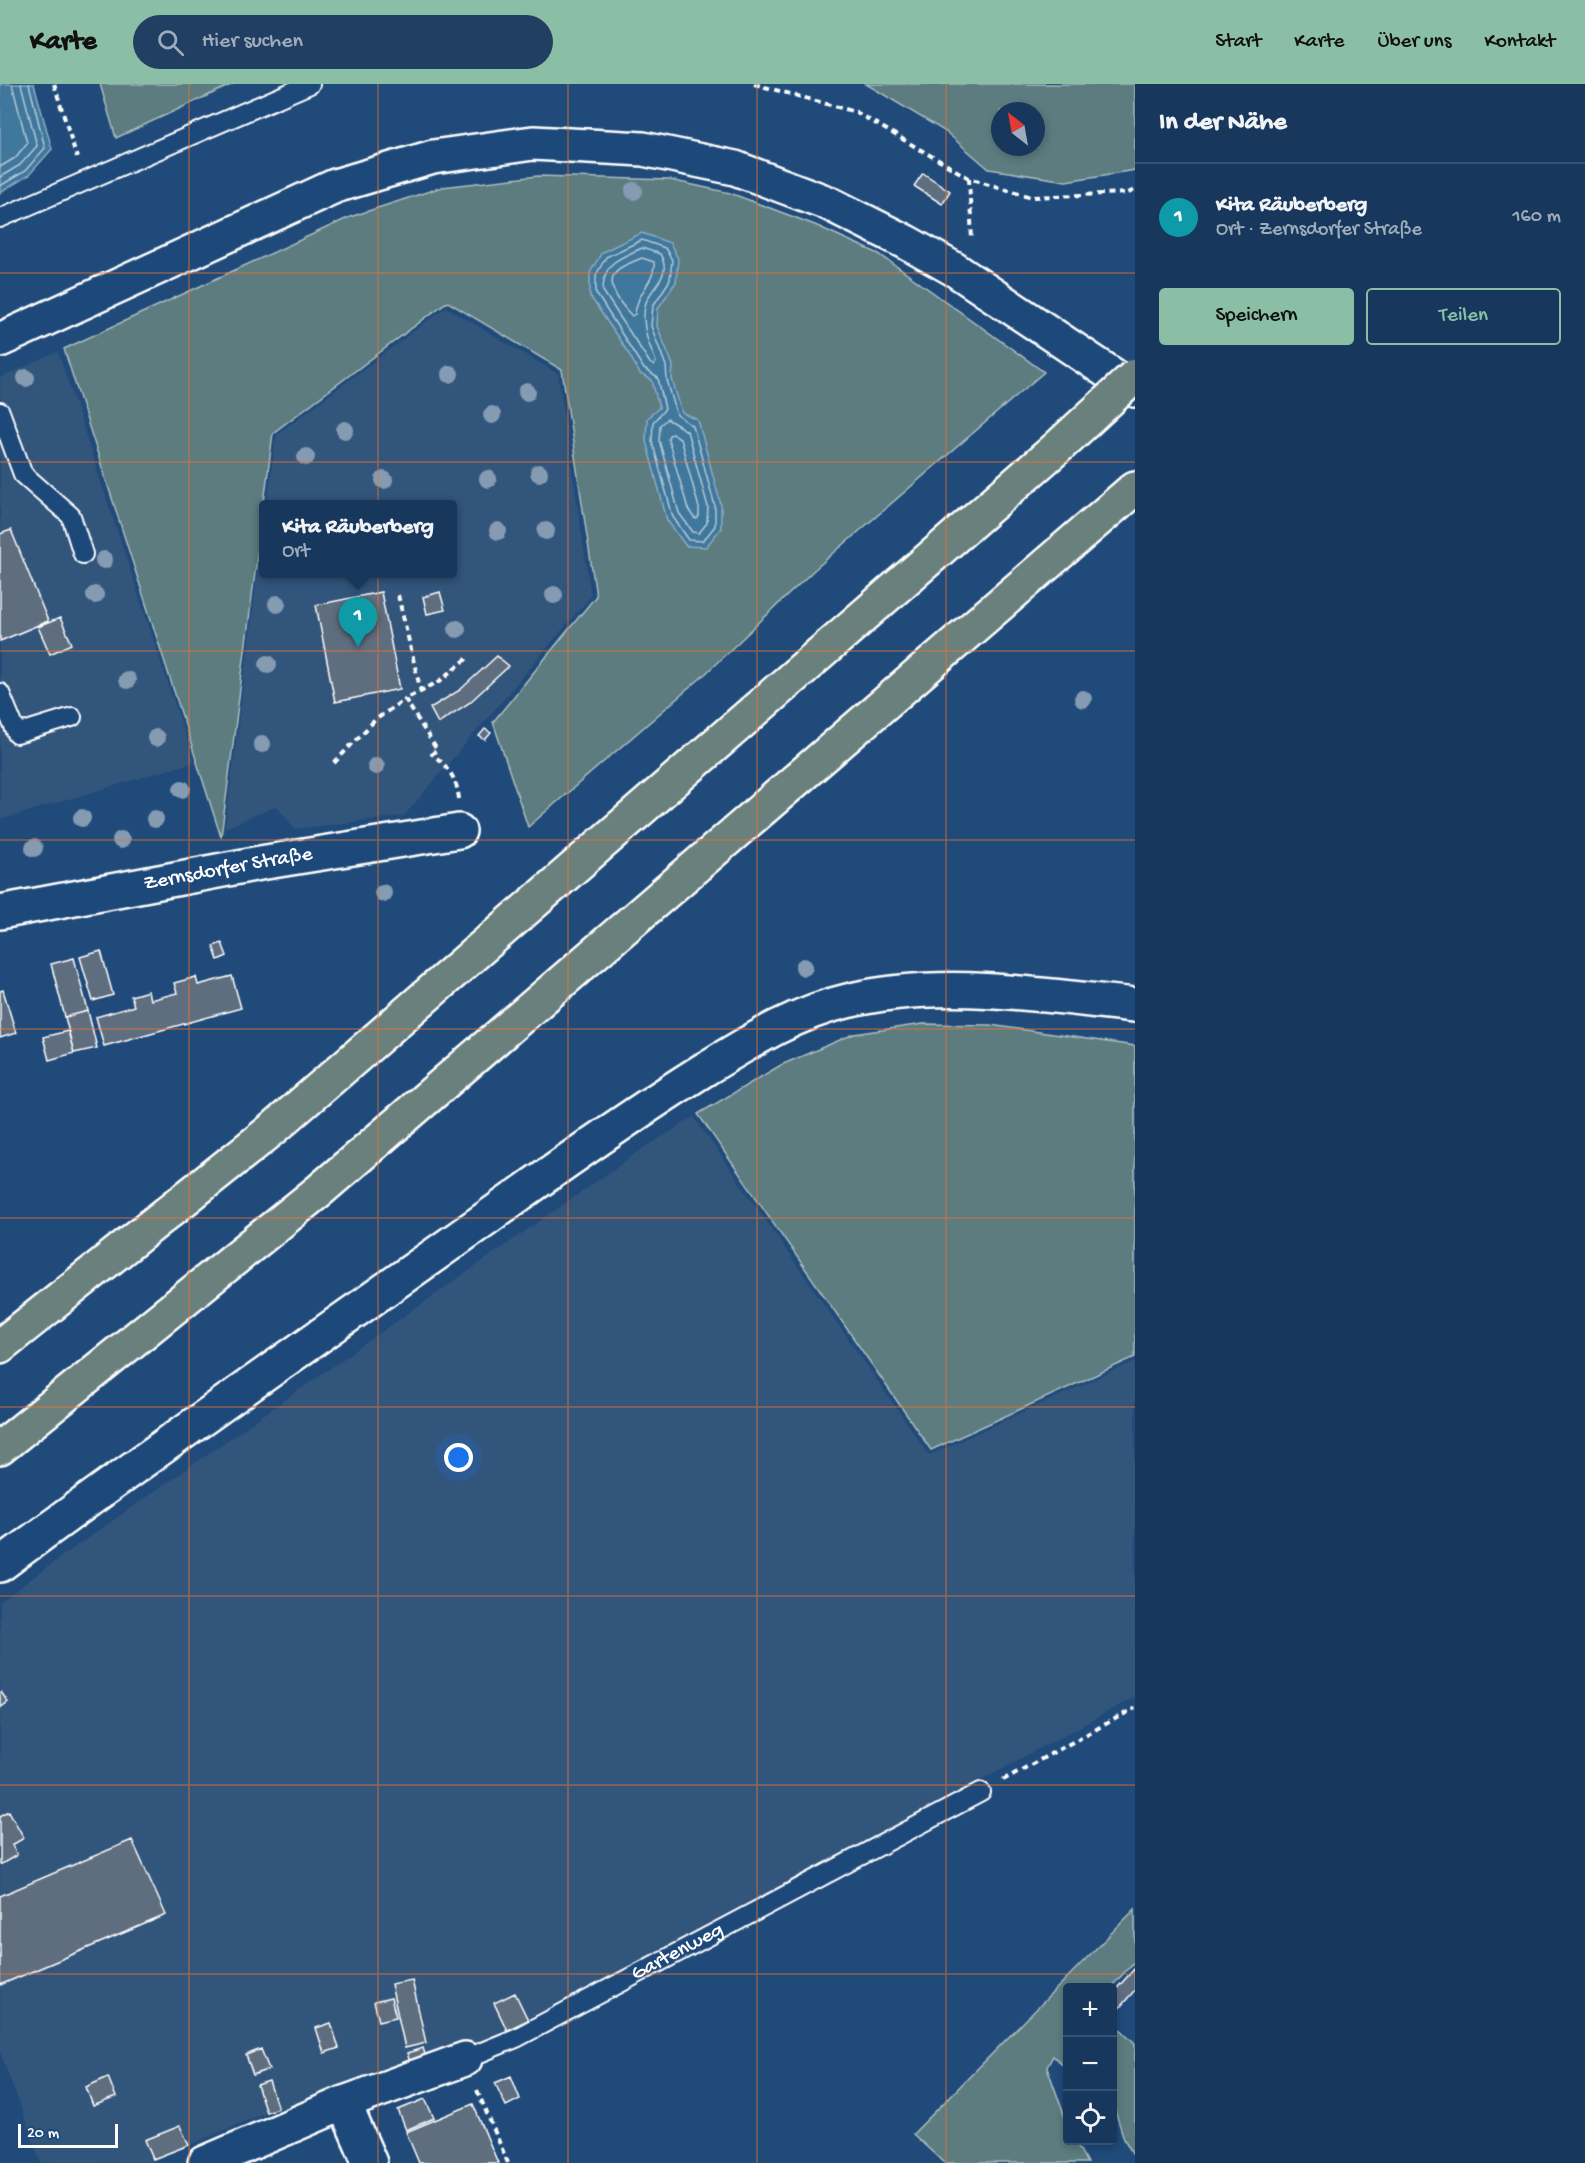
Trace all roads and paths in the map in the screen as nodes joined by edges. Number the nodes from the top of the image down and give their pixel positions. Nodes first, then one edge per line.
1 (54, 84) edge
2 (310, 84) edge
3 (754, 84) edge
4 (969, 178) junction
5 (84, 182) junction
6 (1135, 190) edge
7 (0, 218) edge
8 (974, 283) junction
9 (0, 340) edge
10 (1135, 376) edge
11 (1135, 390) edge
12 (0, 412) edge
13 (1132, 491) edge
14 (83, 554) dead end
15 (398, 595) dead end
16 (470, 656) dead end
17 (422, 692) junction
18 (0, 693) edge
19 (405, 699) junction
20 (72, 717) dead end
21 (334, 763) dead end
22 (446, 764) dead end
23 (459, 831) dead end
24 (0, 912) edge
25 (1135, 1005) edge
26 (0, 1346) edge
27 (0, 1449) edge
28 (0, 1565) edge
29 (1135, 1708) edge
30 (981, 1792) joint
31 (465, 2059) junction
32 (344, 2103) junction
33 (205, 2163) edge
34 (370, 2163) edge
35 (508, 2163) edge

1 - 5 path
2 - 5 lane
3 - 4 path
4 - 6 path
4 - 8 path
5 - 7 lane
8 - 9 street
8 - 11 street
10 - 26 highway, bridge
12 - 14 lane
13 - 27 highway
15 - 17 path
16 - 17 path
17 - 19 path
18 - 20 lane
19 - 21 path
19 - 22 path
23 - 24 street, Zernsdorfer Straße
25 - 28 street
29 - 30 path
30 - 31 lane, Gartenweg
31 - 32 street, Gartenweg
31 - 35 path
32 - 33 street, Gartenweg
32 - 34 street

